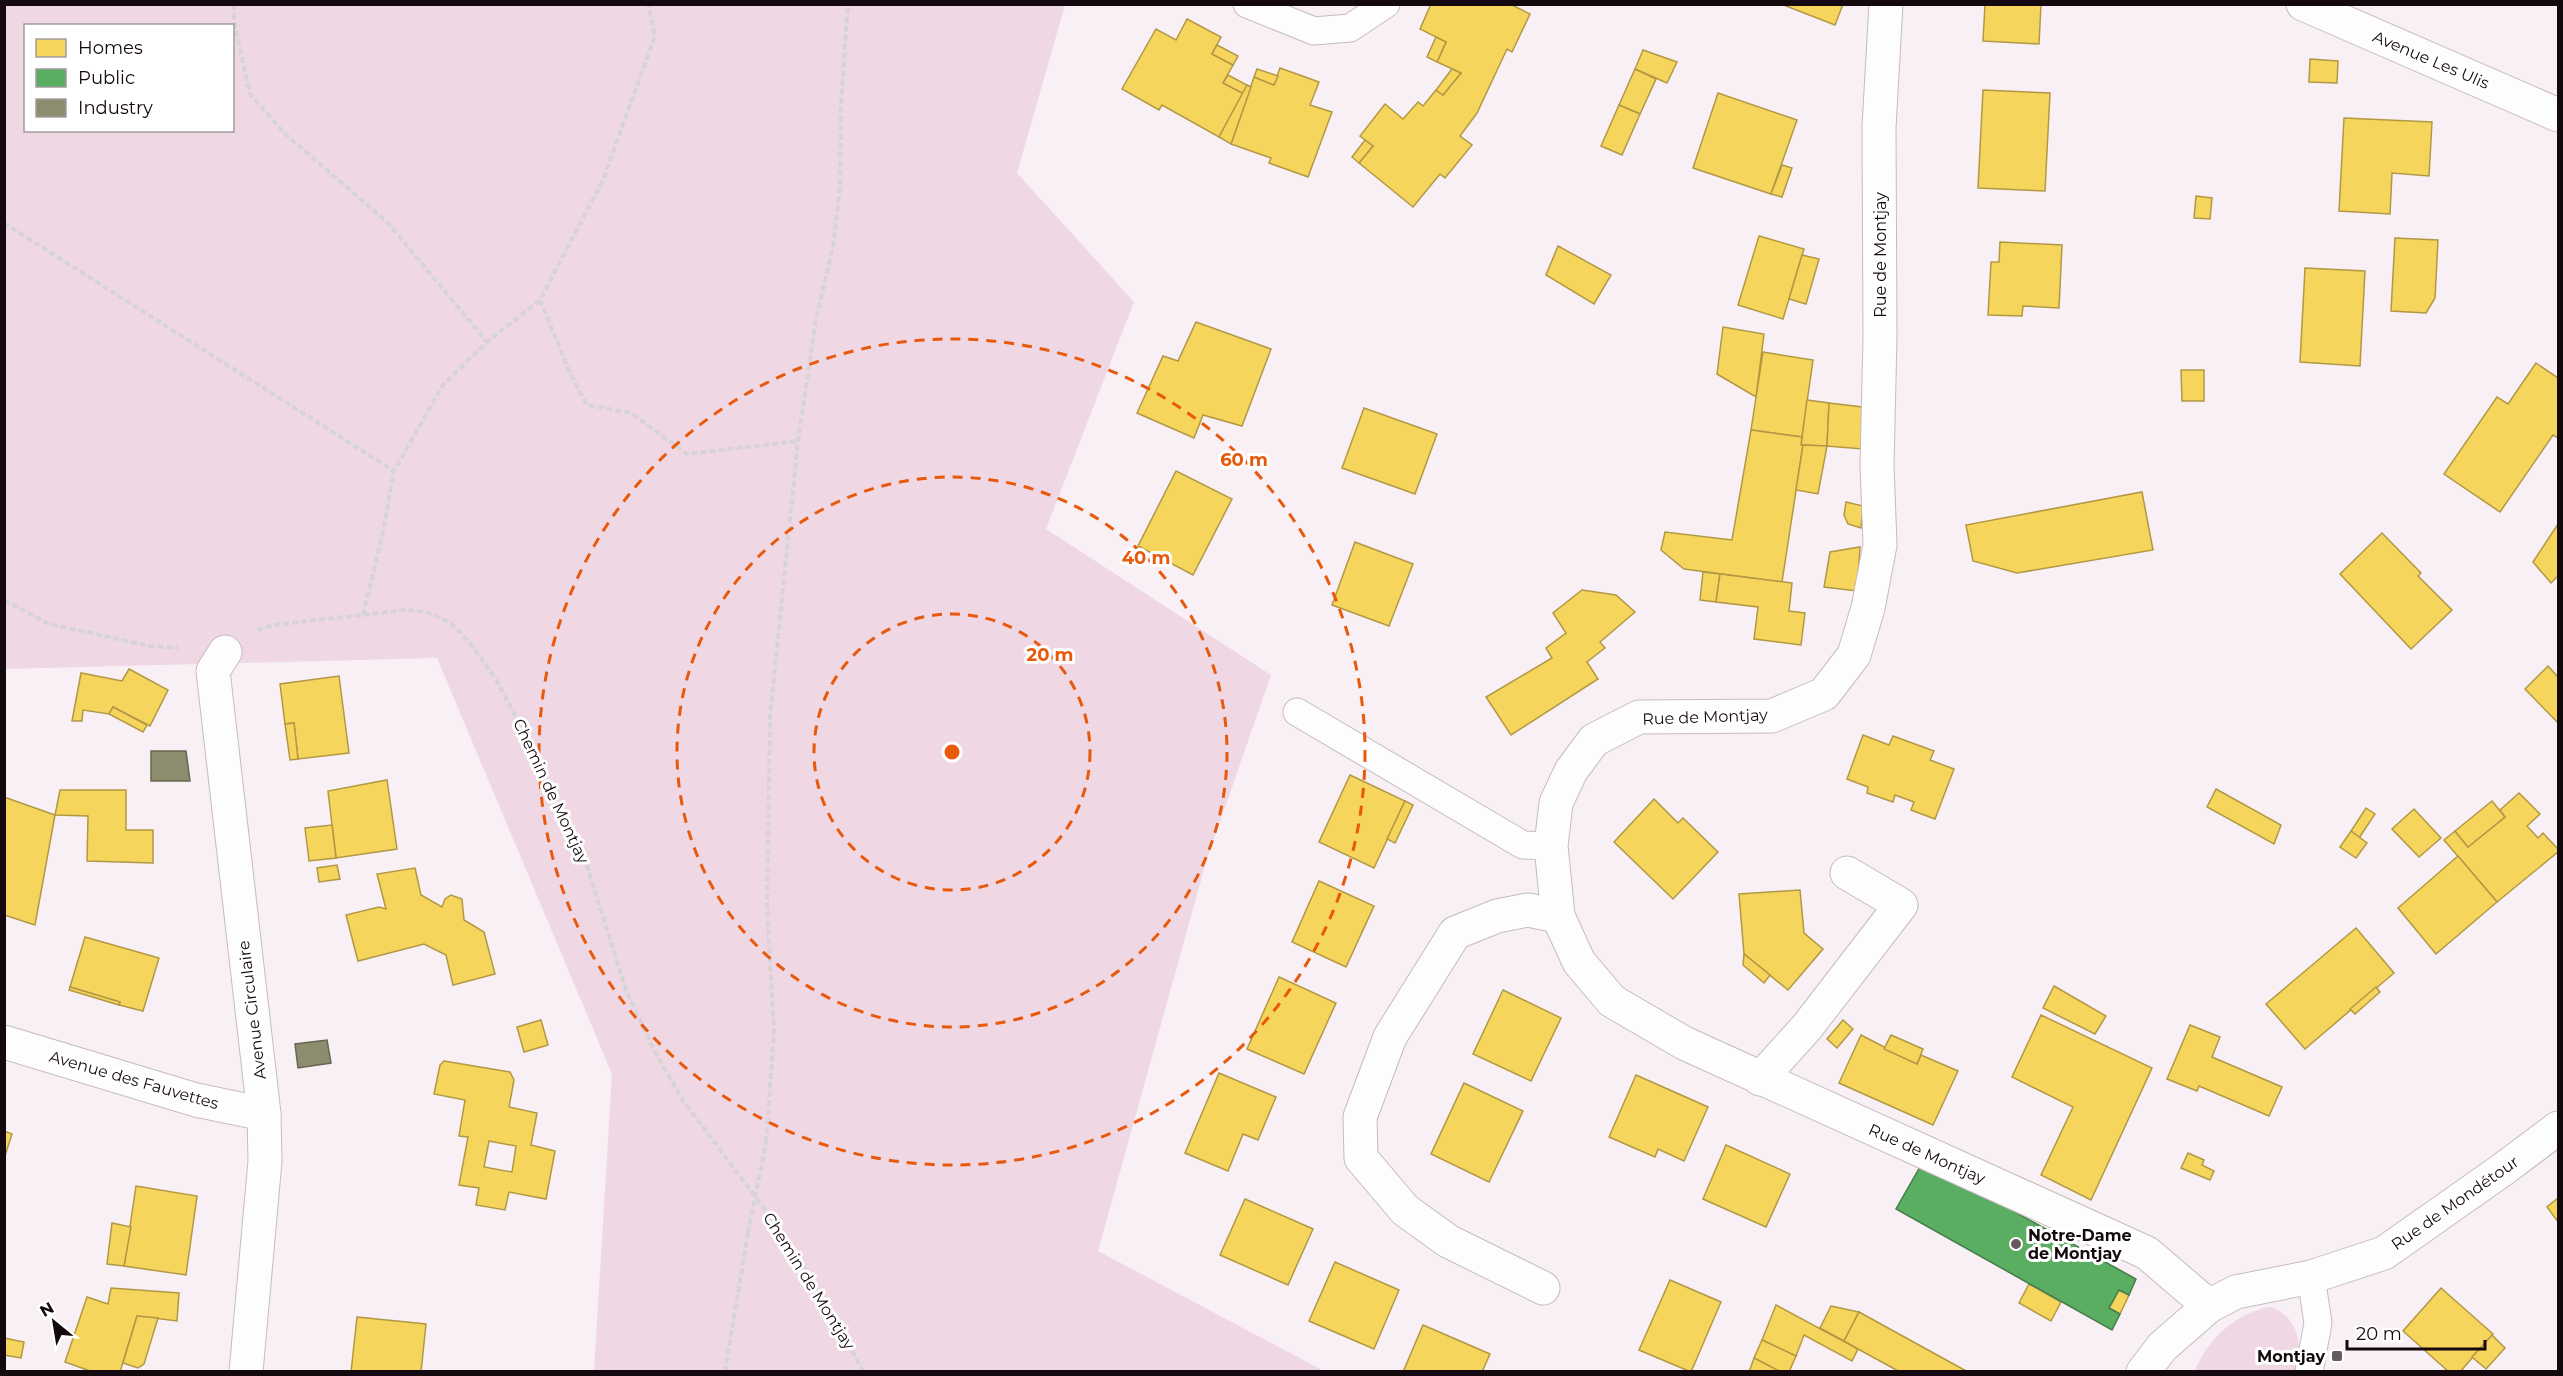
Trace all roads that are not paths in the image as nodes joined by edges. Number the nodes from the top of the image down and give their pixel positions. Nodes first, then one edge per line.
1 (1247, 4) edge
2 (1386, 4) edge
3 (1886, 4) edge
4 (2303, 4) edge
5 (2559, 115) edge
6 (225, 652) road end
7 (1297, 712) dead end
8 (1551, 846) junction
9 (1847, 873) dead end
10 (1558, 916) junction
11 (4, 1042) edge
12 (1760, 1078) junction
13 (264, 1114) junction
14 (2559, 1128) edge
15 (2311, 1277) junction
16 (1543, 1288) dead end
17 (2209, 1306) junction
18 (246, 1371) edge
19 (2143, 1371) edge
20 (2308, 1371) edge

1 - 2 lane
3 - 8 street, Rue de Montjay
4 - 5 street, Avenue Les Ulis
6 - 13 street, Avenue Circulaire
7 - 8 lane
8 - 10 street, Rue de Montjay
9 - 12 street
10 - 12 street, Rue de Montjay
10 - 16 street
11 - 13 street, Avenue des Fauvettes
12 - 17 street, Rue de Montjay
13 - 18 street, Avenue Circulaire
14 - 15 street, Rue de Mondétour
15 - 17 street, Rue de Mondétour
15 - 20 lane
17 - 19 street, Rue de Mondétour

